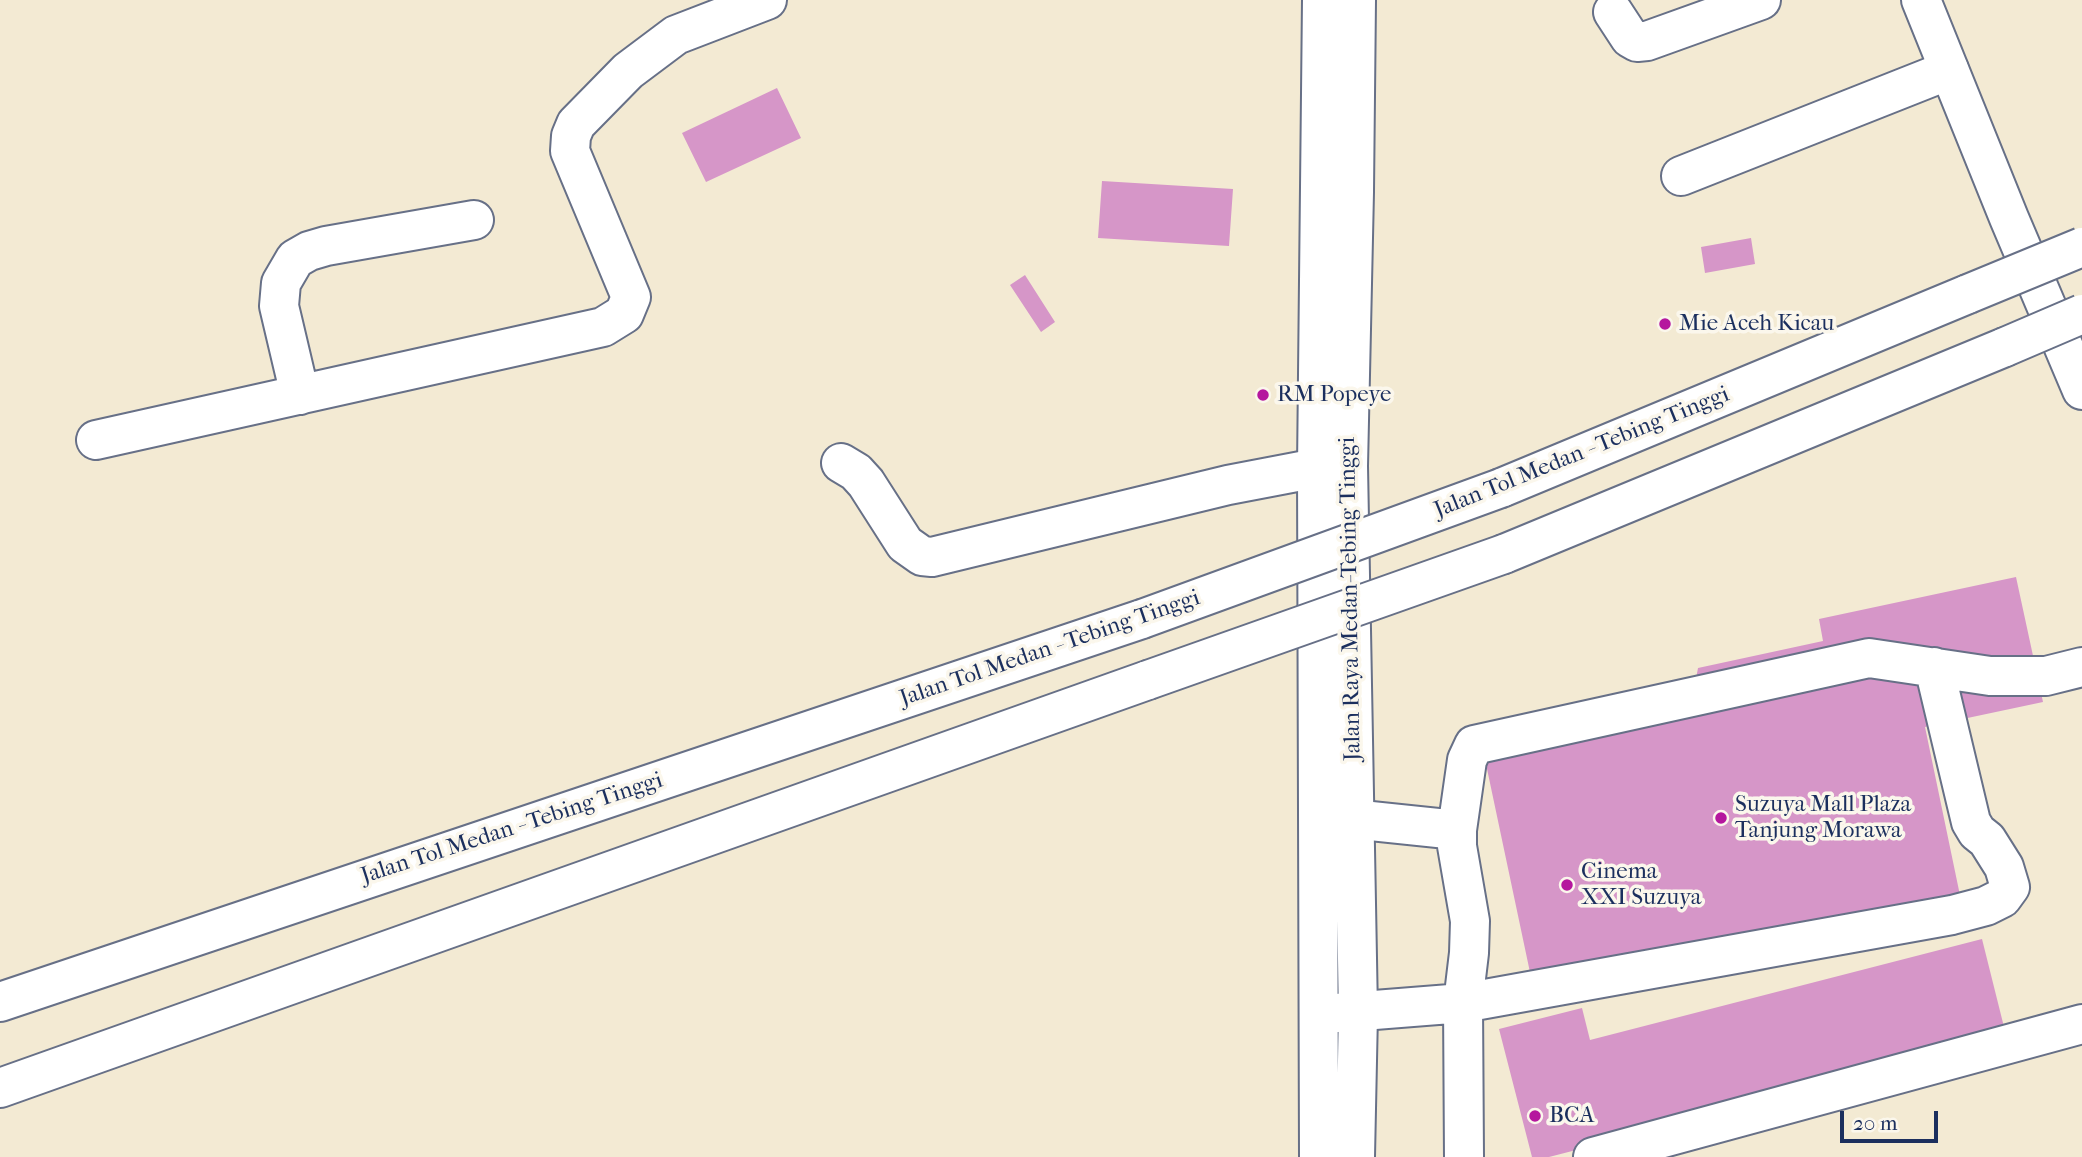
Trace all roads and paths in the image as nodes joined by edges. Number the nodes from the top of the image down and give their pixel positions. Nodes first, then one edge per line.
1 (767, 0) edge
2 (1322, 0) edge
3 (1356, 0) edge
4 (1761, 0) edge
5 (1921, 0) edge
6 (1613, 12) dead end
7 (1949, 70) junction
8 (1681, 176) dead end
9 (474, 220) dead end
10 (2082, 247) edge
11 (2082, 314) edge
12 (2082, 390) edge
13 (300, 395) junction
14 (96, 440) dead end
15 (841, 463) dead end
16 (1317, 468) junction
17 (1934, 667) junction
18 (2082, 667) edge
19 (1336, 817) junction
20 (1457, 830) junction
21 (0, 1002) edge
22 (1463, 1003) junction
23 (1358, 1013) junction
24 (1319, 1014) junction
25 (2082, 1024) edge
26 (0, 1088) edge
27 (1320, 1157) edge
28 (1355, 1157) edge
29 (1464, 1157) edge
30 (1592, 1157) edge

1 - 13 main road
2 - 16 main road, Jalan Raya Medan-Tebing Tinggi
3 - 19 main road, Jalan Raya Medan-Tebing Tinggi
4 - 6 main road
5 - 7 main road
7 - 8 main road
7 - 12 main road
9 - 13 main road
10 - 21 main road, Jalan Tol Medan - Tebing Tinggi, bridge
11 - 26 main road, bridge
13 - 14 main road
15 - 16 main road
16 - 19 main road, Jalan Raya Medan-Tebing Tinggi
17 - 18 main road
17 - 20 main road
17 - 22 main road
19 - 20 main road
19 - 23 main road, Jalan Raya Medan-Tebing Tinggi
19 - 24 main road, Jalan Raya Medan-Tebing Tinggi
20 - 22 main road
22 - 23 main road
22 - 29 main road
23 - 24 main road
23 - 28 main road, Jalan Raya Medan-Tebing Tinggi
24 - 27 main road, Jalan Raya Medan-Tebing Tinggi
25 - 30 main road

